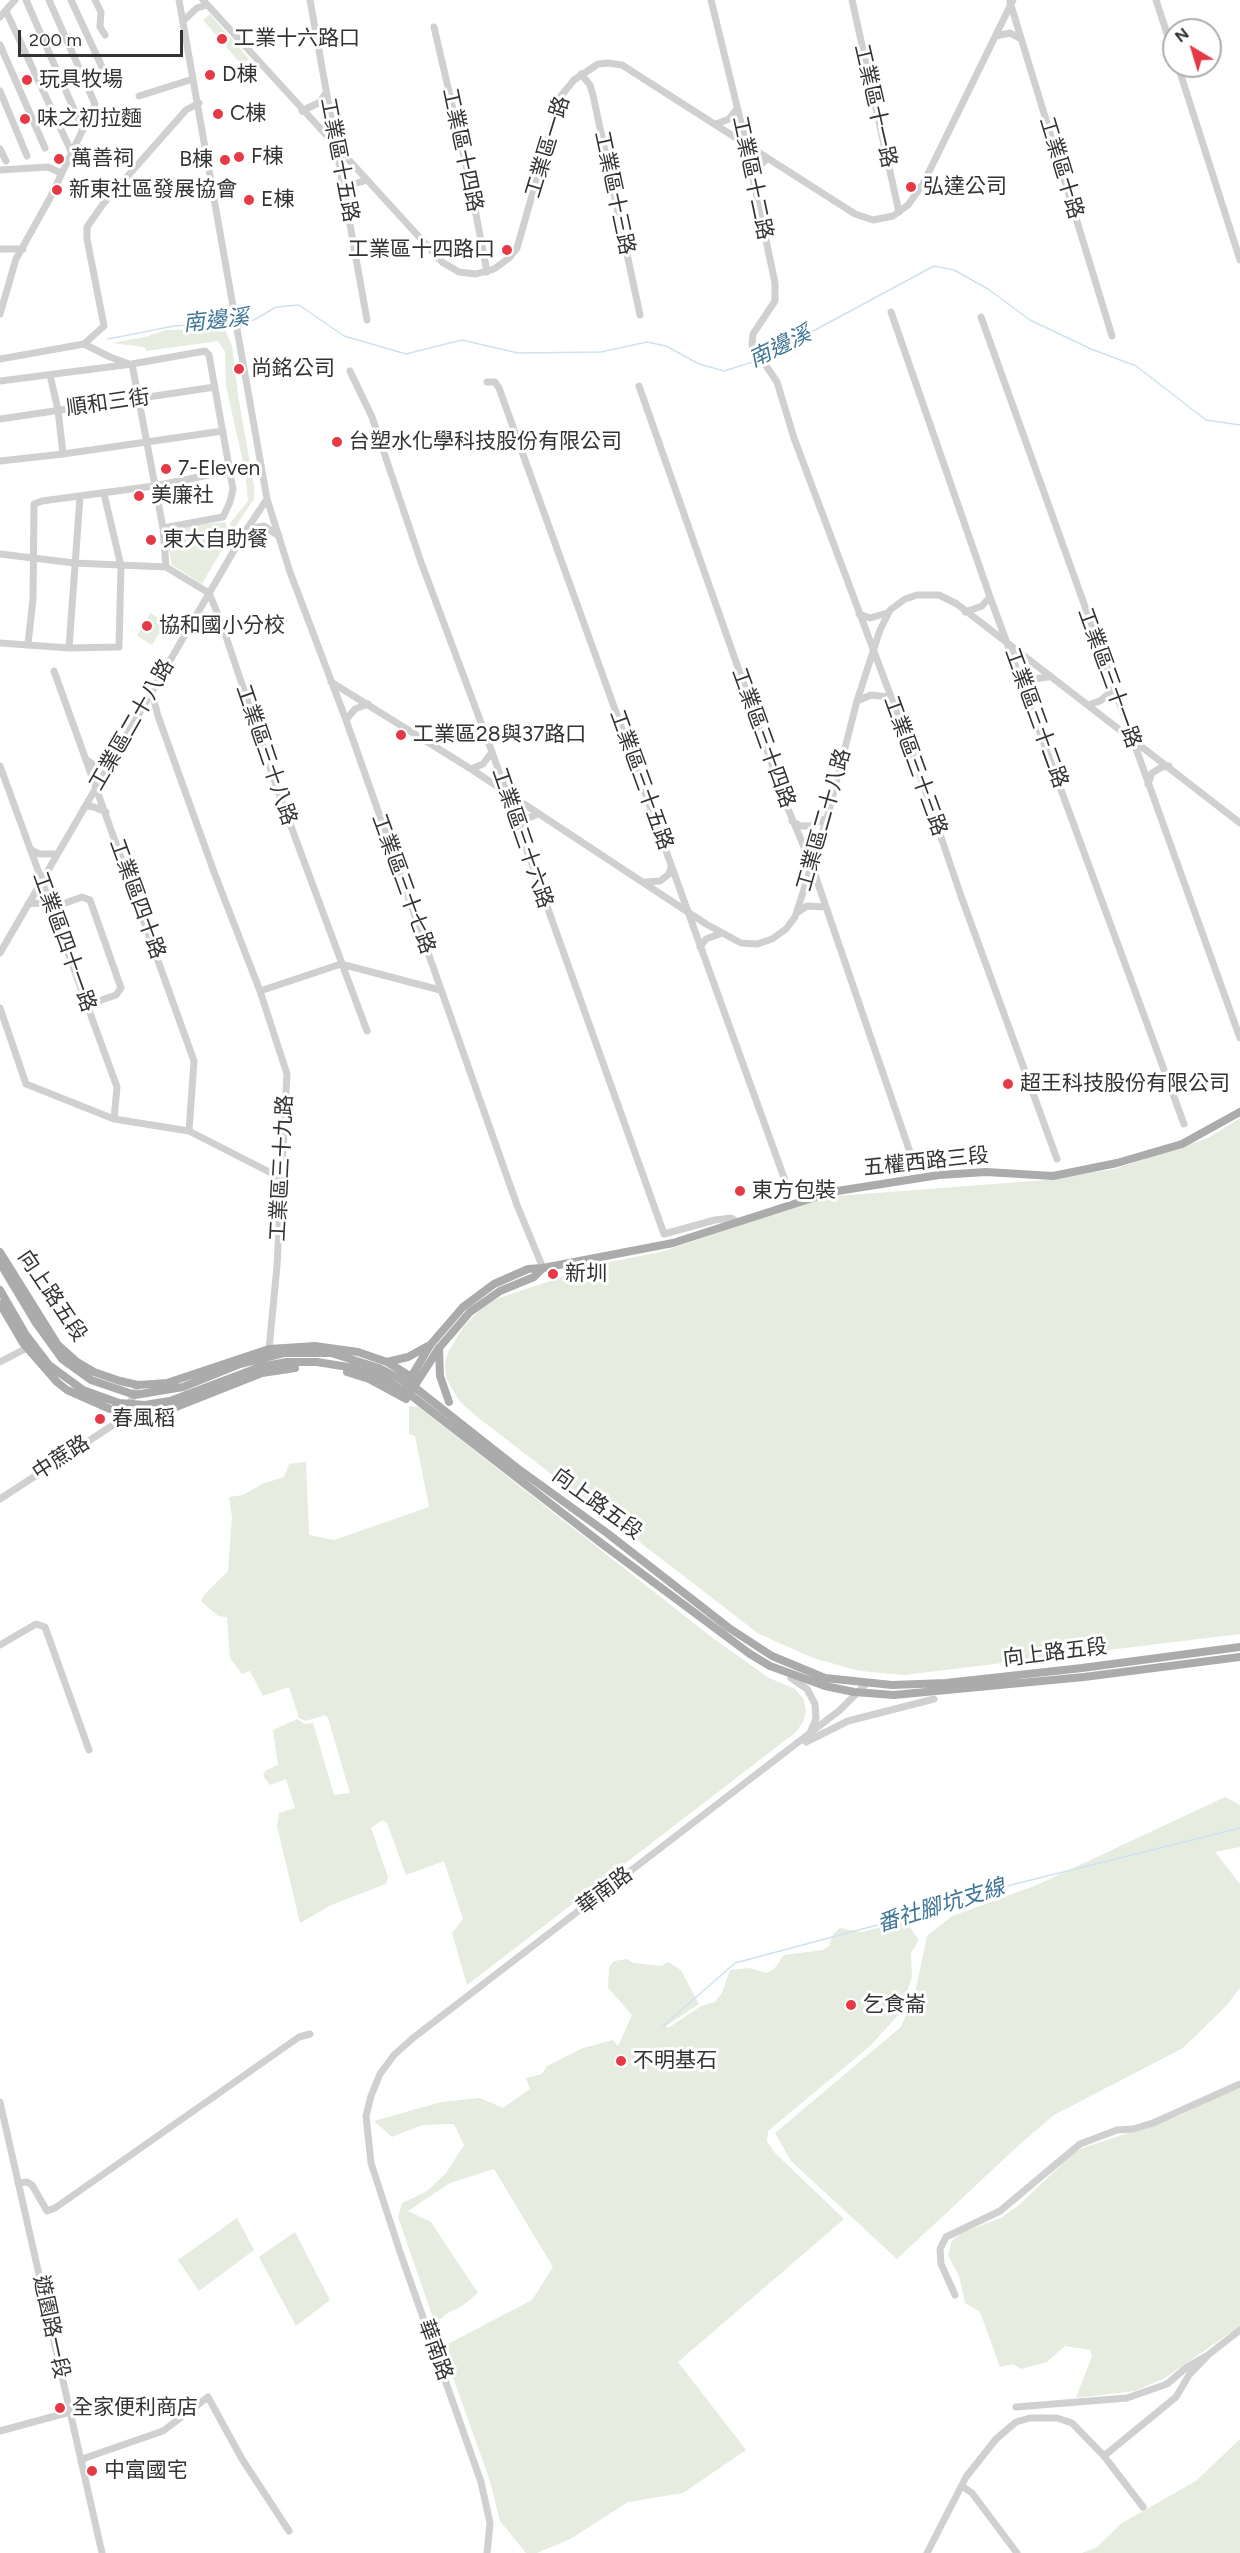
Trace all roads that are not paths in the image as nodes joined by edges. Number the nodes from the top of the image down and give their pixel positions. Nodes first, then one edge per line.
1 (15, 0) edge
2 (26, 0) edge
3 (49, 0) edge
4 (71, 0) edge
5 (95, 0) edge
6 (180, 0) edge
7 (310, 0) edge
8 (711, 0) edge
9 (852, 0) edge
10 (1156, 0) edge
11 (1011, 1) edge
12 (205, 2) edge
13 (6, 11) junction
14 (0, 17) edge
15 (1162, 18) edge
16 (184, 21) junction
17 (434, 27) dead end
18 (105, 35) dead end
19 (996, 36) junction
20 (1022, 39) junction
21 (0, 45) edge
22 (102, 67) dead end
23 (581, 74) junction
24 (1182, 78) edge
25 (193, 79) junction
26 (0, 91) edge
27 (326, 93) junction
28 (139, 96) dead end
29 (198, 104) junction
30 (737, 109) junction
31 (302, 111) junction
32 (716, 124) junction
33 (83, 130) junction
34 (746, 143) junction
35 (45, 148) dead end
36 (338, 148) junction
37 (0, 149) edge
38 (72, 153) junction
39 (27, 156) dead end
40 (767, 159) junction
41 (6, 161) dead end
42 (0, 170) edge
43 (61, 173) junction
44 (752, 173) junction
45 (367, 180) junction
46 (346, 192) junction
47 (899, 213) junction
48 (0, 249) edge
49 (23, 249) junction
50 (1240, 260) edge
51 (487, 272) junction
52 (891, 312) dead end
53 (0, 314) edge
54 (640, 315) dead end
55 (981, 317) dead end
56 (367, 320) dead end
57 (1112, 336) dead end
58 (84, 344) junction
59 (754, 350) joint
60 (0, 359) edge
61 (132, 364) junction
62 (350, 371) dead end
63 (50, 375) junction
64 (0, 381) edge
65 (487, 382) dead end
66 (639, 386) dead end
67 (215, 387) junction
68 (138, 399) junction
69 (58, 410) junction
70 (0, 419) edge
71 (223, 431) junction
72 (146, 442) junction
73 (63, 454) junction
74 (0, 461) edge
75 (229, 471) junction
76 (154, 486) junction
77 (104, 494) junction
78 (80, 497) junction
79 (267, 499) junction
80 (163, 528) junction
81 (243, 535) junction
82 (279, 536) junction
83 (0, 554) edge
84 (33, 557) junction
85 (74, 564) junction
86 (121, 566) junction
87 (166, 567) junction
88 (209, 593) junction
89 (990, 597) junction
90 (965, 612) junction
91 (858, 613) junction
92 (887, 613) junction
93 (193, 622) junction
94 (221, 622) junction
95 (0, 643) edge
96 (28, 644) junction
97 (1010, 646) junction
98 (69, 648) junction
99 (873, 653) junction
100 (54, 671) dead end
101 (1050, 677) junction
102 (331, 682) junction
103 (1113, 690) junction
104 (1025, 692) junction
105 (152, 693) junction
106 (890, 697) junction
107 (857, 701) junction
108 (368, 704) junction
109 (1088, 705) junction
110 (139, 715) junction
111 (158, 716) junction
112 (346, 720) junction
113 (1132, 741) junction
114 (492, 752) junction
115 (87, 760) junction
116 (0, 766) edge
117 (109, 766) junction
118 (1169, 766) junction
119 (471, 770) junction
120 (1148, 785) junction
121 (96, 788) junction
122 (506, 793) junction
123 (84, 808) junction
124 (106, 812) junction
125 (538, 814) junction
126 (827, 818) junction
127 (792, 821) junction
128 (1240, 823) edge
129 (518, 829) junction
130 (29, 847) junction
131 (57, 854) junction
132 (672, 866) junction
133 (812, 866) junction
134 (42, 880) junction
135 (643, 881) junction
136 (28, 904) junction
137 (825, 907) junction
138 (52, 908) junction
139 (686, 910) junction
140 (797, 914) junction
141 (722, 933) junction
142 (700, 946) junction
143 (0, 951) edge
144 (341, 964) junction
145 (440, 990) junction
146 (260, 991) junction
147 (87, 1005) junction
148 (0, 1008) edge
149 (366, 1031) dead end
150 (1240, 1038) edge
151 (1240, 1112) edge
152 (114, 1119) junction
153 (1184, 1124) dead end
154 (189, 1131) junction
155 (912, 1158) dead end
156 (1056, 1159) dead end
157 (281, 1178) junction
158 (787, 1186) dead end
159 (737, 1222) junction
160 (0, 1252) edge
161 (0, 1263) edge
162 (543, 1268) junction
163 (0, 1290) edge
164 (0, 1304) edge
165 (435, 1346) junction
166 (27, 1348) junction
167 (269, 1349) junction
168 (0, 1362) edge
169 (387, 1362) junction
170 (138, 1385) junction
171 (408, 1388) junction
172 (135, 1395) junction
173 (449, 1402) dead end
174 (128, 1408) junction
175 (110, 1410) junction
176 (113, 1425) junction
177 (0, 1499) edge
178 (0, 1645) edge
179 (1240, 1647) edge
180 (1240, 1657) edge
181 (791, 1678) dead end
182 (867, 1683) junction
183 (858, 1693) junction
184 (934, 1699) dead end
185 (809, 1735) junction
186 (89, 1750) dead end
187 (783, 1755) junction
188 (310, 2034) dead end
189 (1240, 2084) edge
190 (0, 2102) edge
191 (18, 2183) junction
192 (955, 2295) dead end
193 (1240, 2330) edge
194 (1208, 2355) junction
195 (1016, 2407) dead end
196 (70, 2412) junction
197 (0, 2431) edge
198 (1104, 2456) junction
199 (81, 2462) junction
200 (962, 2486) junction
201 (1143, 2507) dead end
202 (289, 2531) dead end
203 (102, 2553) edge
204 (487, 2553) edge
205 (927, 2553) edge
206 (1017, 2553) edge

1 - 13 street
2 - 33 street
3 - 33 street
4 - 22 street
5 - 18 street
6 - 16 street, 工業區三十七路
7 - 27 street, 工業區十五路
8 - 30 street, 工業區十二路
9 - 47 street, 工業區十一路
10 - 15 street
11 - 19 street
11 - 20 street, 工業區十路
12 - 16 street
12 - 31 street
13 - 14 street
13 - 38 street
16 - 25 street, 工業區三十七路
17 - 51 street, 工業區十四路
19 - 20 street
19 - 47 street
20 - 57 street, 工業區十路
21 - 35 street
23 - 32 street, 工業區一路
23 - 51 street, 工業區一路
23 - 54 street, 工業區十三路
24 - 50 street
25 - 28 street
25 - 29 street, 工業區三十七路
26 - 39 street
27 - 31 street
27 - 36 street, 工業區十五路
29 - 58 street
29 - 79 street, 工業區三十七路
30 - 32 street
30 - 34 street, 工業區十二路
31 - 36 street
32 - 34 street, 工業區一路
33 - 38 street
34 - 40 street, 工業區一路
34 - 44 street, 工業區十二路
36 - 45 street
36 - 46 street, 工業區十五路
37 - 41 street
38 - 43 street
40 - 44 street
40 - 47 street, 工業區一路
42 - 43 street
43 - 49 street
44 - 59 street, 工業區十二路
45 - 46 street
45 - 51 street
46 - 56 street, 工業區十五路
48 - 49 street
49 - 53 street
52 - 89 street, 工業區三十二路
55 - 103 street, 工業區三十一路
58 - 60 street
58 - 61 street
59 - 91 street, 工業區三十三路
61 - 63 street
61 - 67 street
61 - 68 street
62 - 114 street, 工業區三十六路
63 - 64 street
63 - 69 street
65 - 132 street, 工業區三十五路
66 - 127 street, 工業區三十四路
67 - 68 street, 順和三街
67 - 71 street
68 - 69 street, 順和三街
68 - 72 street
69 - 70 street, 順和三街
69 - 73 street
71 - 72 street
71 - 75 street
72 - 73 street
72 - 76 street
73 - 74 street
75 - 76 street
75 - 80 street
76 - 77 street
76 - 80 street
77 - 78 street
77 - 86 street
78 - 84 street
78 - 85 street
79 - 81 street, 工業區二十八路
79 - 82 street, 工業區三十七路
80 - 87 street
81 - 82 street
81 - 88 street, 工業區二十八路
82 - 102 street, 工業區三十七路
83 - 84 street
84 - 85 street
84 - 96 street
85 - 86 street
85 - 98 street
86 - 87 street
86 - 98 street
87 - 88 street
88 - 93 street, 工業區二十八路
88 - 94 street, 工業區三十八路
89 - 90 street
89 - 97 street, 工業區三十二路
90 - 92 street
90 - 97 street
91 - 92 street
91 - 99 street, 工業區三十三路
92 - 99 street, 工業區二十八路
93 - 94 street
93 - 105 street, 工業區二十八路
94 - 144 street, 工業區三十八路
95 - 96 street
96 - 98 street
97 - 101 street
97 - 104 street, 工業區三十二路
99 - 106 street, 工業區三十三路
99 - 107 street, 工業區二十八路
100 - 115 street, 工業區四十路
101 - 104 street
101 - 109 street
102 - 108 street, 工業區二十八路
102 - 112 street, 工業區三十七路
103 - 109 street
103 - 113 street, 工業區三十一路
104 - 153 street, 工業區三十二路
105 - 110 street, 工業區二十八路
105 - 111 street, 工業區三十九路
106 - 107 street
106 - 156 street, 工業區三十三路
107 - 126 street, 工業區二十八路
108 - 112 street
108 - 119 street, 工業區二十八路
109 - 113 street
110 - 111 street
110 - 117 street, 工業區二十八路
111 - 146 street, 工業區三十九路
112 - 145 street, 工業區三十七路
113 - 118 street
113 - 120 street, 工業區三十一路
114 - 119 street
114 - 122 street, 工業區三十六路
115 - 117 street
115 - 121 street, 工業區四十路
116 - 130 street, 工業區四十一路
117 - 121 street, 工業區二十八路
118 - 120 street
118 - 128 street
119 - 122 street, 工業區二十八路
120 - 150 street, 工業區三十一路
121 - 123 street, 工業區二十八路
121 - 124 street, 工業區四十路
122 - 125 street, 工業區二十八路
122 - 129 street, 工業區三十六路
123 - 124 street
123 - 131 street, 工業區二十八路
124 - 154 street, 工業區四十路
125 - 129 street
125 - 135 street, 工業區二十八路
126 - 127 street
126 - 133 street, 工業區二十八路
127 - 133 street, 工業區三十四路
129 - 159 street, 工業區三十六路
130 - 131 street
130 - 134 street, 工業區四十一路
131 - 134 street, 工業區二十八路
132 - 135 street
132 - 139 street, 工業區三十五路
133 - 137 street, 工業區三十四路
133 - 140 street, 工業區二十八路
134 - 136 street, 工業區二十八路
134 - 138 street, 工業區四十一路
135 - 139 street, 工業區二十八路
136 - 138 street
136 - 143 street, 工業區二十八路
137 - 140 street
137 - 155 street, 工業區三十四路
138 - 147 street, 工業區四十一路
138 - 147 street
139 - 141 street, 工業區二十八路
139 - 142 street, 工業區三十五路
140 - 141 street, 工業區二十八路
141 - 142 street
142 - 158 street, 工業區三十五路
144 - 145 street
144 - 146 street
144 - 149 street, 工業區三十八路
145 - 162 street, 工業區三十七路
146 - 157 street, 工業區三十九路
147 - 152 street, 工業區四十一路
148 - 152 street
151 - 159 main road, 五權西路三段
152 - 154 street
154 - 157 street
157 - 167 street, 工業區三十九路
159 - 162 main road, 五權西路三段
160 - 170 main road, 向上路五段
161 - 172 main road, 向上路五段
162 - 165 main road, 五權西路三段
163 - 174 main road, 向上路五段
164 - 166 main road, 向上路五段
165 - 169 main road
165 - 171 main road, 五權西路三段
165 - 173 main road
166 - 168 street
166 - 175 main road, 向上路五段
167 - 169 main road, 向上路五段
167 - 170 main road, 向上路五段
169 - 171 main road, 向上路五段
170 - 172 street, 中蔗路
171 - 172 main road, 向上路五段
171 - 174 main road, 向上路五段
171 - 182 main road, 向上路五段
171 - 183 main road, 向上路五段
172 - 174 street, 中蔗路
174 - 175 main road, 向上路五段
174 - 176 street, 中蔗路
175 - 176 street
176 - 177 street, 中蔗路
178 - 186 street
179 - 182 main road, 向上路五段
180 - 183 main road, 向上路五段
181 - 185 street
182 - 183 street, 華南路
183 - 185 street, 華南路
184 - 187 street
185 - 187 street, 華南路
187 - 204 street, 華南路
188 - 191 street
189 - 192 street
190 - 191 street, 遊園路一段
191 - 196 street, 遊園路一段
193 - 194 street
194 - 195 street
194 - 198 street
196 - 197 street
196 - 199 street, 遊園路一段
198 - 200 street
198 - 201 street
199 - 202 street
199 - 203 street, 遊園路一段
200 - 205 street
200 - 206 street

